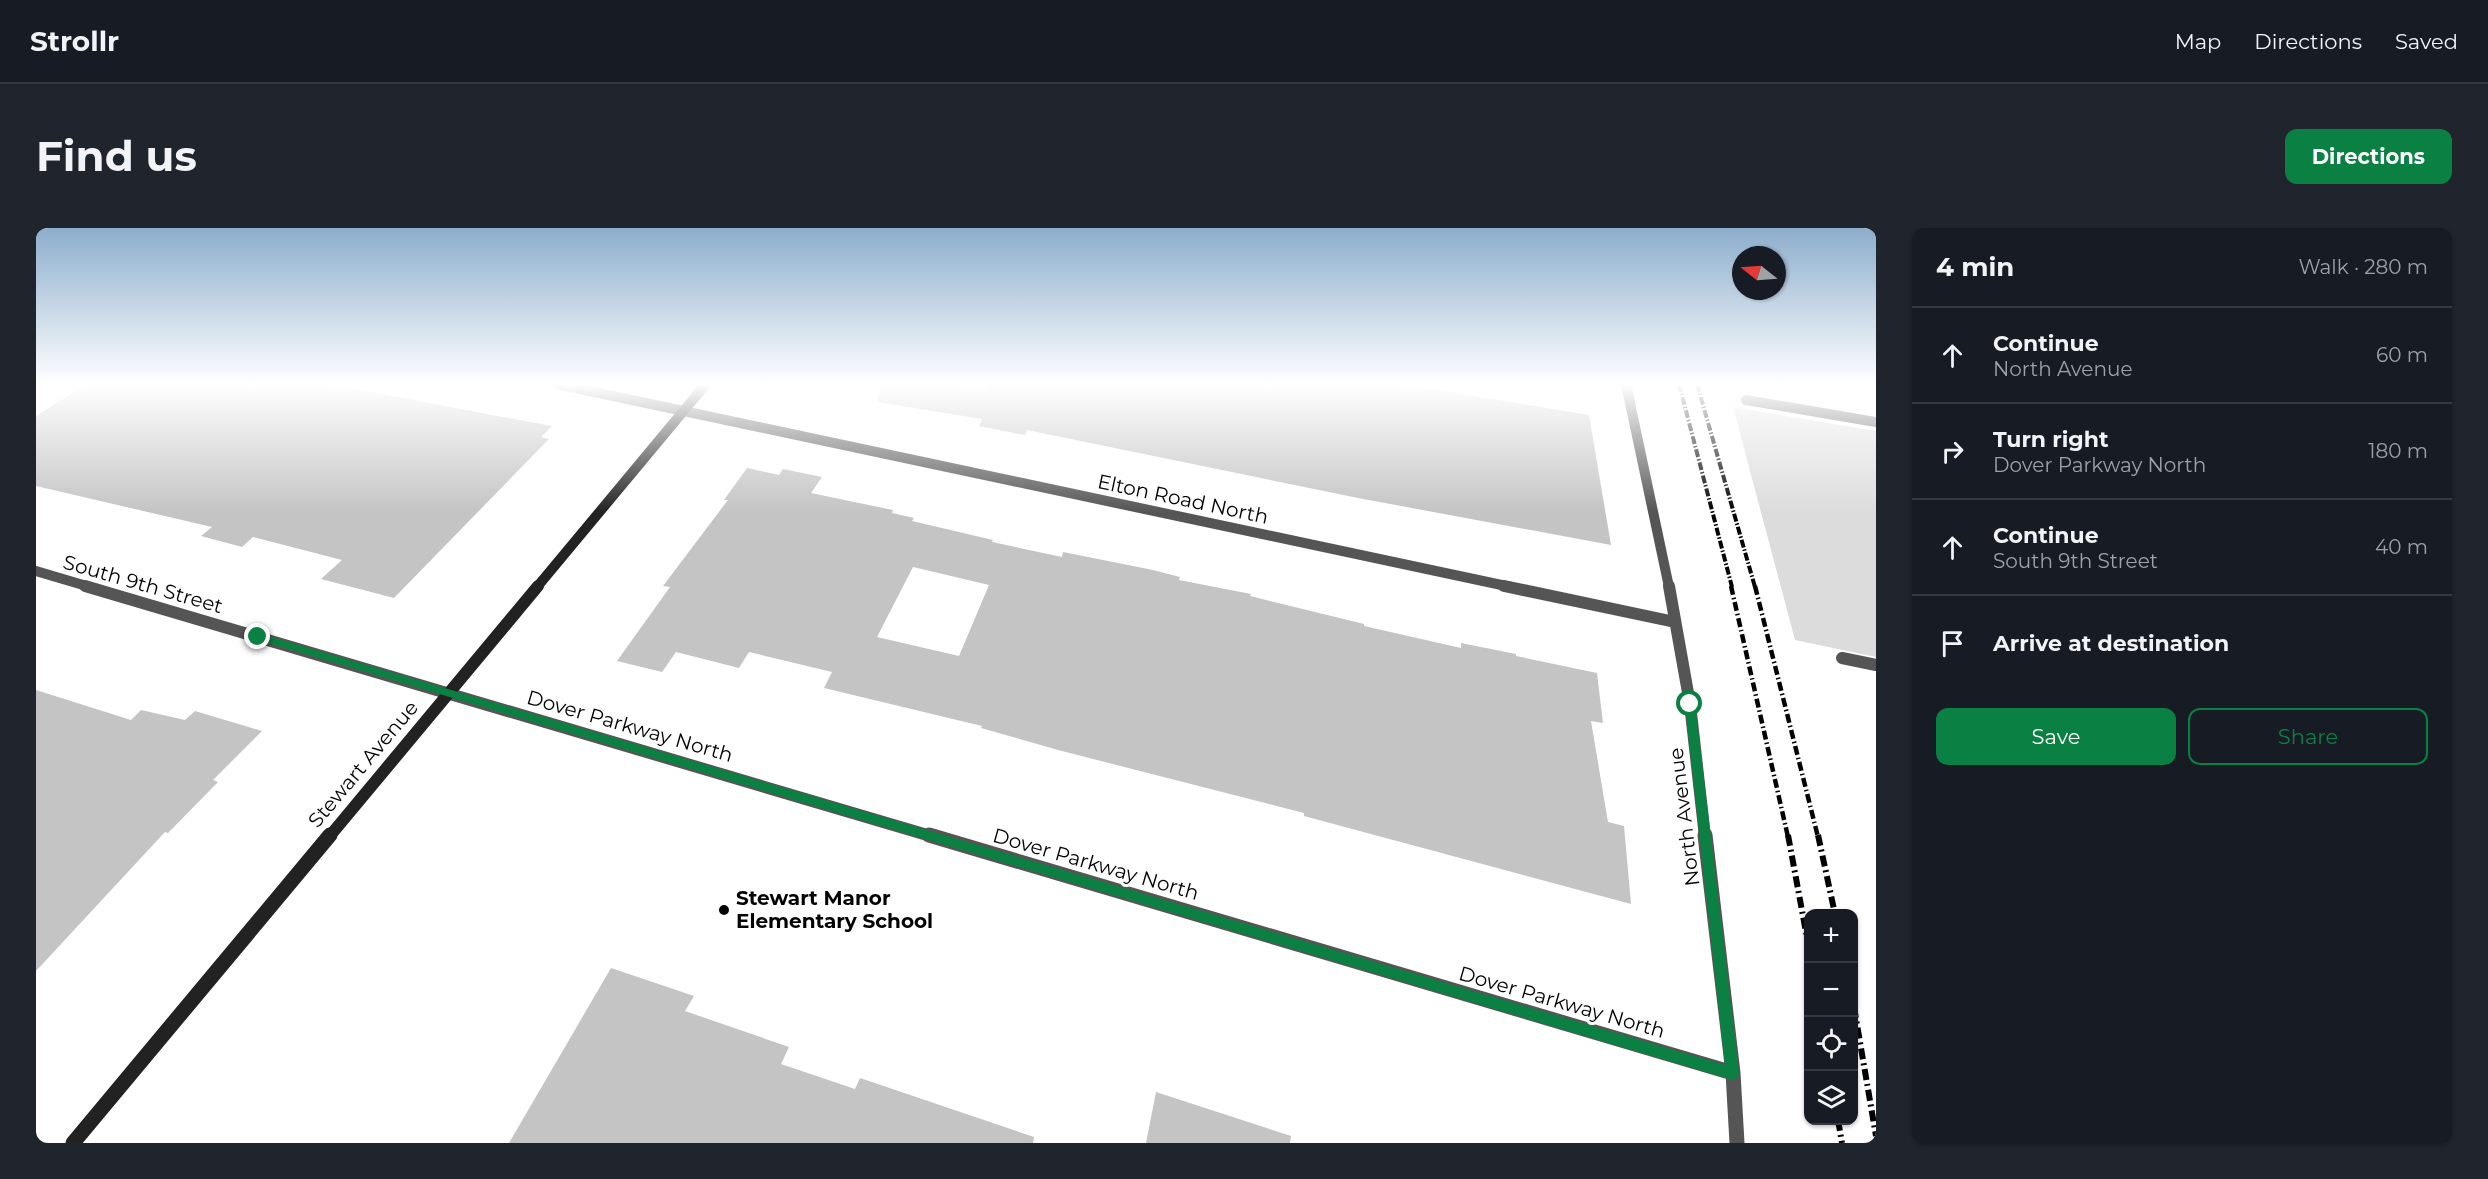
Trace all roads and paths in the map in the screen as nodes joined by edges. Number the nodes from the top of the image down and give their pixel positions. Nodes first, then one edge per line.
1 (671, 427) edge
2 (758, 427) edge
3 (1635, 427) edge
4 (36, 571) edge
5 (1675, 622) junction
6 (1842, 658) dead end
7 (1876, 665) edge
8 (448, 693) junction
9 (1733, 1073) junction
10 (73, 1143) edge
11 (1737, 1143) edge

1 - 8 main road, Stewart Avenue
2 - 5 street, Elton Road North
3 - 5 street, North Avenue
4 - 8 street, South 9th Street
5 - 9 street, North Avenue
6 - 7 street
8 - 9 street, Dover Parkway North
8 - 10 main road, Stewart Avenue
9 - 11 street, North Avenue

